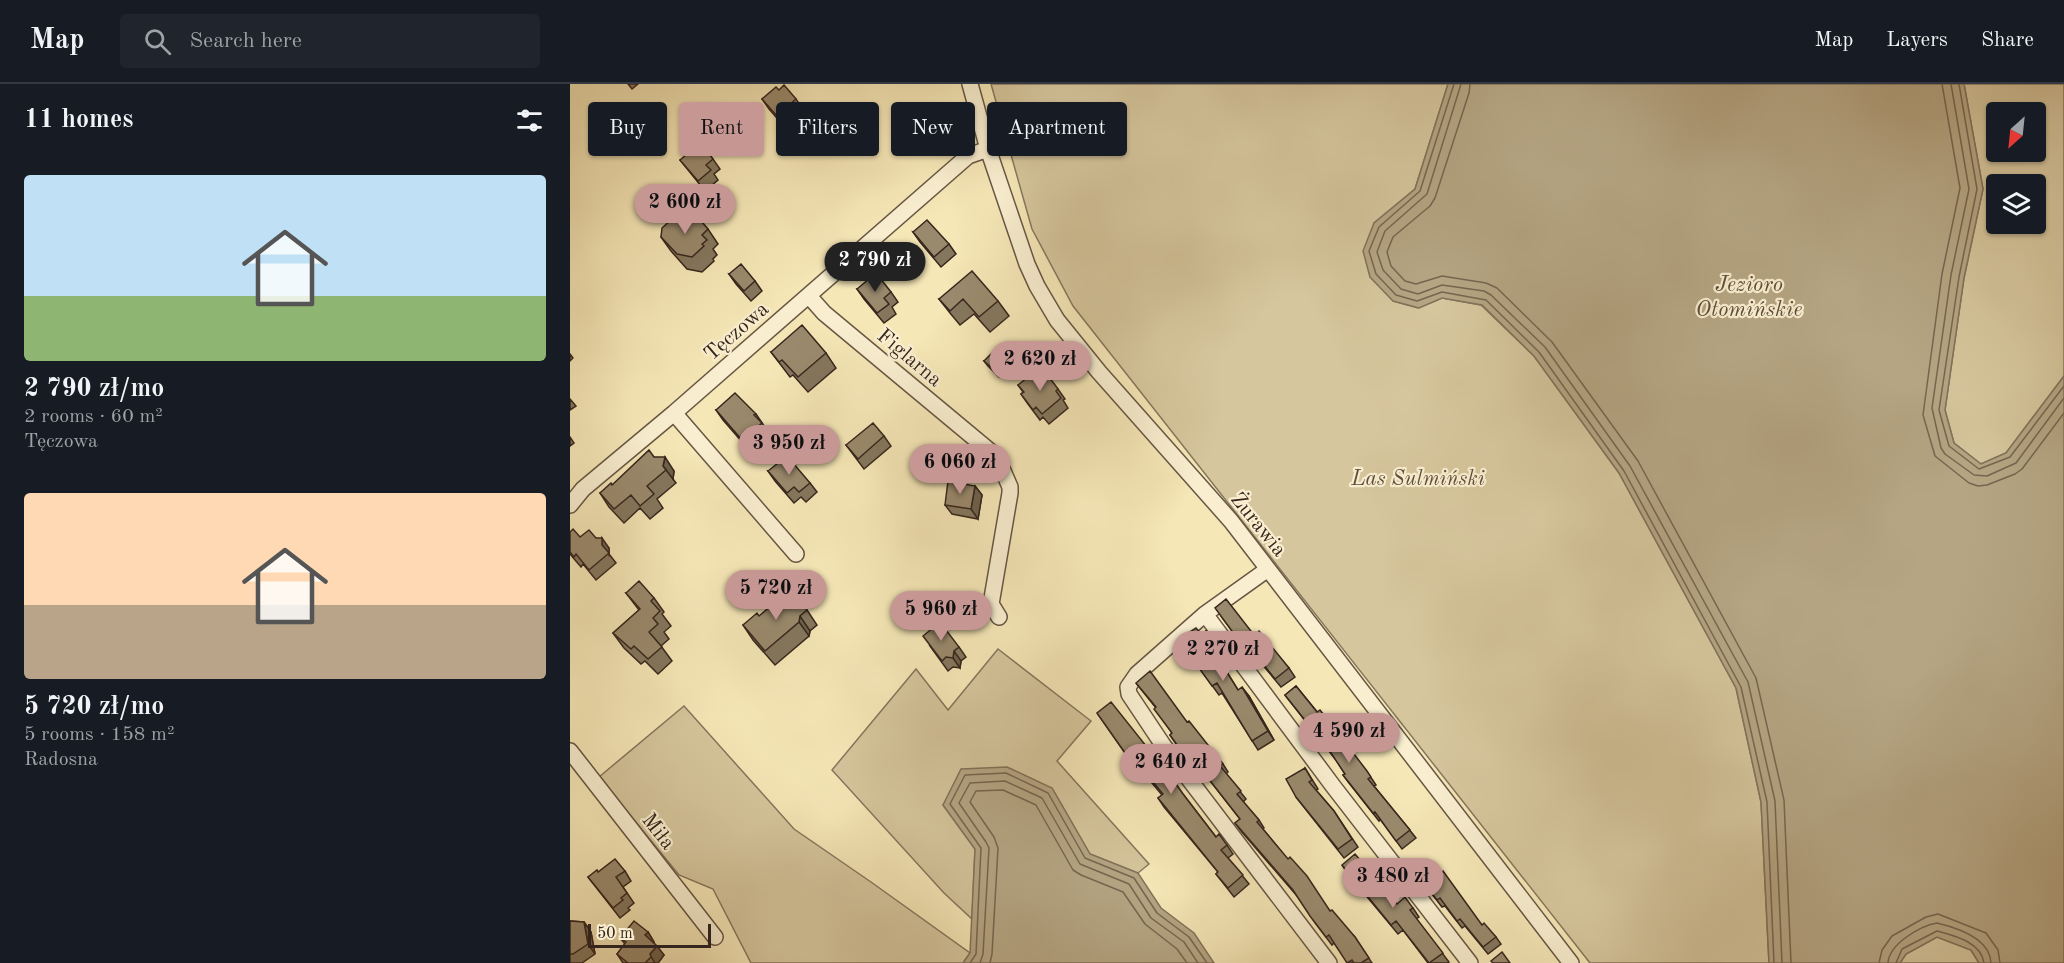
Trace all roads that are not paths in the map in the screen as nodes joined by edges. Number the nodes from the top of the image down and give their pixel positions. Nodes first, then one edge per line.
1 (970, 84) edge
2 (987, 145) edge
3 (987, 149) edge
4 (990, 156) edge
5 (809, 296) junction
6 (674, 413) junction
7 (570, 505) edge
8 (796, 554) dead end
9 (1268, 569) junction
10 (1205, 614) junction
11 (999, 617) dead end
12 (570, 751) edge
13 (715, 937) dead end
14 (1329, 963) edge
15 (1470, 963) edge
16 (1571, 963) edge

1 - 2 street, Żurawia
3 - 5 street, Tęczowa
4 - 9 street, Żurawia
5 - 6 street, Tęczowa
5 - 11 street, Figlarna
6 - 7 street, Tęczowa
6 - 8 street
9 - 10 street
9 - 16 street, Żurawia
10 - 14 street
10 - 15 street
12 - 13 street, Miła

